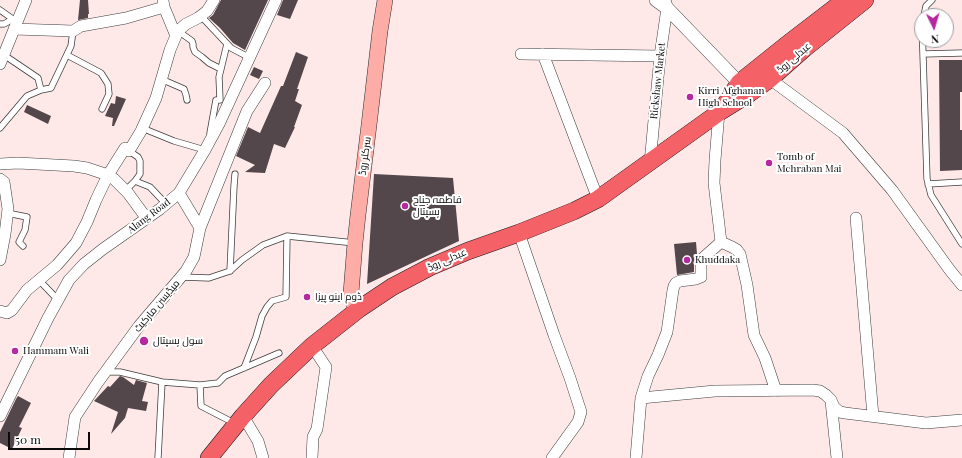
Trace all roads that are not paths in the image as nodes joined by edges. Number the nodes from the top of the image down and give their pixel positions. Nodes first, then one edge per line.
1 (26, 0) edge
2 (214, 0) edge
3 (276, 0) edge
4 (385, 0) edge
5 (656, 0) edge
6 (845, 0) edge
7 (865, 0) edge
8 (932, 0) edge
9 (164, 4) edge
10 (666, 4) edge
11 (926, 8) edge
12 (0, 10) edge
13 (201, 16) junction
14 (15, 23) junction
15 (0, 24) edge
16 (74, 31) junction
17 (177, 33) junction
18 (227, 44) junction
19 (923, 48) edge
20 (962, 53) edge
21 (521, 54) dead end
22 (543, 54) junction
23 (923, 54) junction
24 (67, 55) junction
25 (660, 56) junction
26 (250, 58) junction
27 (2, 60) edge
28 (757, 68) junction
29 (221, 69) junction
30 (161, 79) junction
31 (770, 79) junction
32 (264, 83) dead end
33 (745, 88) junction
34 (40, 90) junction
35 (187, 100) dead end
36 (102, 109) dead end
37 (720, 112) junction
38 (0, 128) edge
39 (142, 128) junction
40 (207, 146) junction
41 (129, 151) junction
42 (650, 163) junction
43 (0, 164) edge
44 (236, 174) dead end
45 (108, 175) junction
46 (0, 179) edge
47 (135, 181) junction
48 (962, 182) edge
49 (928, 184) junction
50 (126, 190) junction
51 (179, 193) junction
52 (598, 199) junction
53 (166, 204) junction
54 (7, 213) junction
55 (856, 218) dead end
56 (147, 219) junction
57 (200, 228) junction
58 (519, 233) junction
59 (287, 236) junction
60 (720, 242) junction
61 (355, 243) junction
62 (962, 244) edge
63 (23, 246) dead end
64 (0, 260) edge
65 (230, 271) junction
66 (182, 277) junction
67 (39, 280) junction
68 (962, 285) edge
69 (58, 300) junction
70 (359, 309) junction
71 (0, 311) edge
72 (312, 346) junction
73 (279, 353) dead end
74 (244, 368) junction
75 (106, 372) junction
76 (162, 382) junction
77 (200, 385) junction
78 (776, 391) junction
79 (641, 398) junction
80 (831, 400) junction
81 (0, 416) edge
82 (873, 416) junction
83 (239, 420) junction
84 (962, 420) edge
85 (69, 458) edge
86 (158, 458) edge
87 (209, 458) edge
88 (262, 458) edge
89 (312, 458) edge
90 (552, 458) edge
91 (636, 458) edge
92 (837, 458) edge

1 - 14 street
2 - 13 street
3 - 26 street, Alang Road
4 - 61 main road, سرکلر روڈ
5 - 10 street
6 - 28 main road, عبدلی روڈ
7 - 31 main road, عبدلی روڈ
8 - 11 lane
9 - 16 street
9 - 17 street
10 - 25 street, Rickshaw Market
10 - 33 street
12 - 14 lane
13 - 17 street
13 - 18 lane
14 - 15 lane
14 - 16 street
14 - 27 street
16 - 24 lane
17 - 29 lane
17 - 30 street
18 - 26 lane
18 - 29 lane
19 - 23 lane
20 - 23 lane
21 - 22 street
22 - 25 street
22 - 52 street
23 - 49 lane
24 - 34 lane
24 - 36 lane
25 - 42 street, Rickshaw Market
26 - 40 street, Alang Road
27 - 34 lane
28 - 31 street
28 - 33 main road, عبدلی روڈ
29 - 40 lane
30 - 35 lane
30 - 39 street
31 - 33 main road, عبدلی روڈ
31 - 68 street
32 - 57 street, میڈیسن مارکیٹ
33 - 37 main road, عبدلی روڈ
34 - 38 lane
37 - 42 main road, عبدلی روڈ
37 - 60 street
39 - 40 lane
39 - 41 street
40 - 51 street, Alang Road
41 - 45 street
41 - 47 lane
42 - 52 main road, عبدلی روڈ
43 - 45 street
44 - 65 lane
45 - 50 street
45 - 67 street
46 - 54 street
47 - 50 lane
47 - 53 lane
48 - 49 lane
49 - 62 lane
50 - 56 street
51 - 53 street, Alang Road
51 - 57 street
52 - 58 main road, عبدلی روڈ
53 - 56 street, Alang Road
54 - 63 lane
54 - 64 street
55 - 82 street
56 - 69 street, Alang Road
57 - 66 street, میڈیسن مارکیٹ
58 - 70 main road, عبدلی روڈ
58 - 90 street
59 - 61 lane
59 - 65 lane
59 - 74 lane
60 - 78 street
60 - 79 street
61 - 70 main road, سرکلر روڈ
65 - 66 lane
66 - 75 street, میڈیسن مارکیٹ
67 - 69 lane
67 - 71 street
69 - 81 street, Alang Road
70 - 72 main road, عبدلی روڈ
72 - 83 main road, عبدلی روڈ
72 - 89 street
73 - 74 lane
74 - 77 lane
75 - 76 lane
75 - 85 street, میڈیسن مارکیٹ
76 - 77 lane
76 - 86 lane
77 - 83 lane
78 - 79 street
78 - 80 street
79 - 91 street
80 - 82 street
80 - 92 street
82 - 84 street
83 - 87 main road, عبدلی روڈ
83 - 88 street

